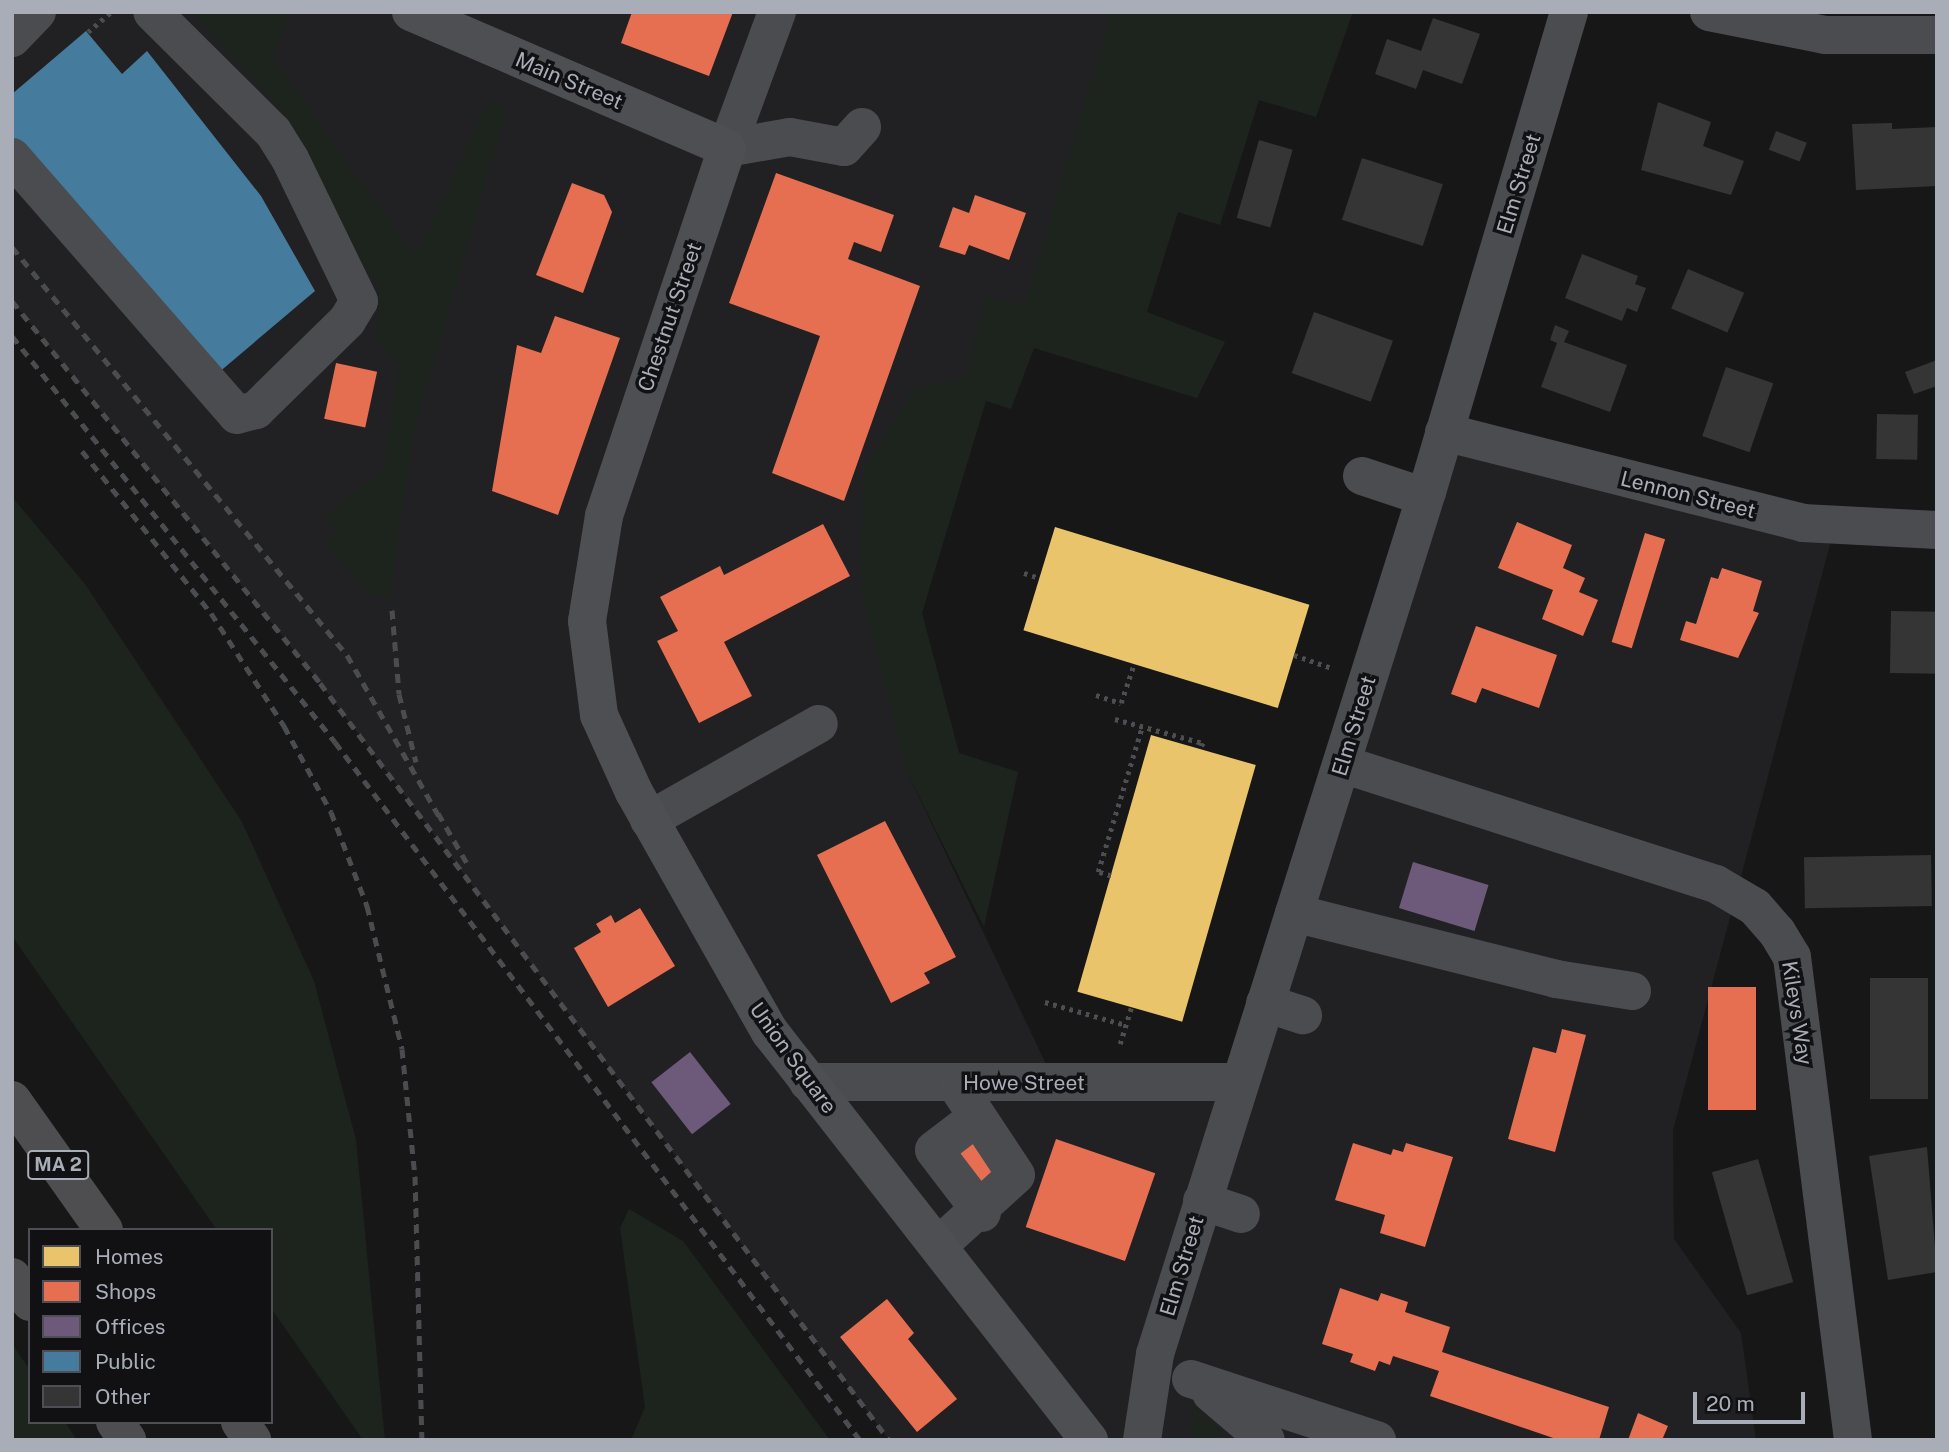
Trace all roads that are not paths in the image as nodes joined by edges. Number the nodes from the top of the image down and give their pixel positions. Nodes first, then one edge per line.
1 (37, 12) edge
2 (152, 12) edge
3 (411, 12) edge
4 (777, 12) edge
5 (1569, 12) edge
6 (1709, 12) edge
7 (1937, 35) edge
8 (12, 38) edge
9 (862, 127) dead end
10 (727, 148) junction
11 (12, 157) edge
12 (1444, 432) junction
13 (1362, 476) dead end
14 (1425, 497) junction
15 (1937, 530) edge
16 (587, 628) joint
17 (819, 724) dead end
18 (1342, 764) junction
19 (649, 820) junction
20 (1294, 913) junction
21 (1632, 991) dead end
22 (1265, 1003) junction
23 (1303, 1014) dead end
24 (808, 1082) junction
25 (1240, 1082) junction
26 (955, 1083) junction
27 (12, 1100) edge
28 (977, 1117) junction
29 (1202, 1201) junction
30 (982, 1213) junction
31 (1241, 1214) dead end
32 (103, 1228) edge
33 (939, 1246) junction
34 (12, 1277) edge
35 (28, 1299) edge
36 (1154, 1354) junction
37 (1191, 1379) junction
38 (116, 1424) edge
39 (241, 1424) edge
40 (1266, 1438) edge
41 (127, 1440) edge
42 (252, 1440) edge
43 (1089, 1440) edge
44 (1142, 1440) edge
45 (1377, 1440) edge
46 (1853, 1440) edge

1 - 8 street
2 - 11 street
3 - 10 main road, Main Street
4 - 10 street, Chestnut Street
5 - 12 street, Elm Street
6 - 7 street
9 - 10 street
10 - 16 main road, Chestnut Street
12 - 14 street, Elm Street
12 - 15 street, Lennon Street
13 - 14 street
14 - 18 street, Elm Street
16 - 19 main road, Union Square
17 - 19 street
18 - 20 street, Elm Street
18 - 46 street, Kileys Way
19 - 24 main road, Union Square
20 - 21 street
20 - 22 street, Elm Street
22 - 23 street
22 - 25 street, Elm Street
24 - 26 street, Howe Street
24 - 33 main road, Union Square
25 - 26 street, Howe Street
25 - 29 street, Elm Street
26 - 28 street
27 - 32 highway, MA 2
28 - 30 street
28 - 30 street
29 - 31 street
29 - 36 street, Elm Street
30 - 33 street
33 - 43 main road, Union Square
34 - 35 highway
36 - 37 street
36 - 44 street, Elm Street
37 - 40 street
37 - 45 street
38 - 41 highway
39 - 42 highway

